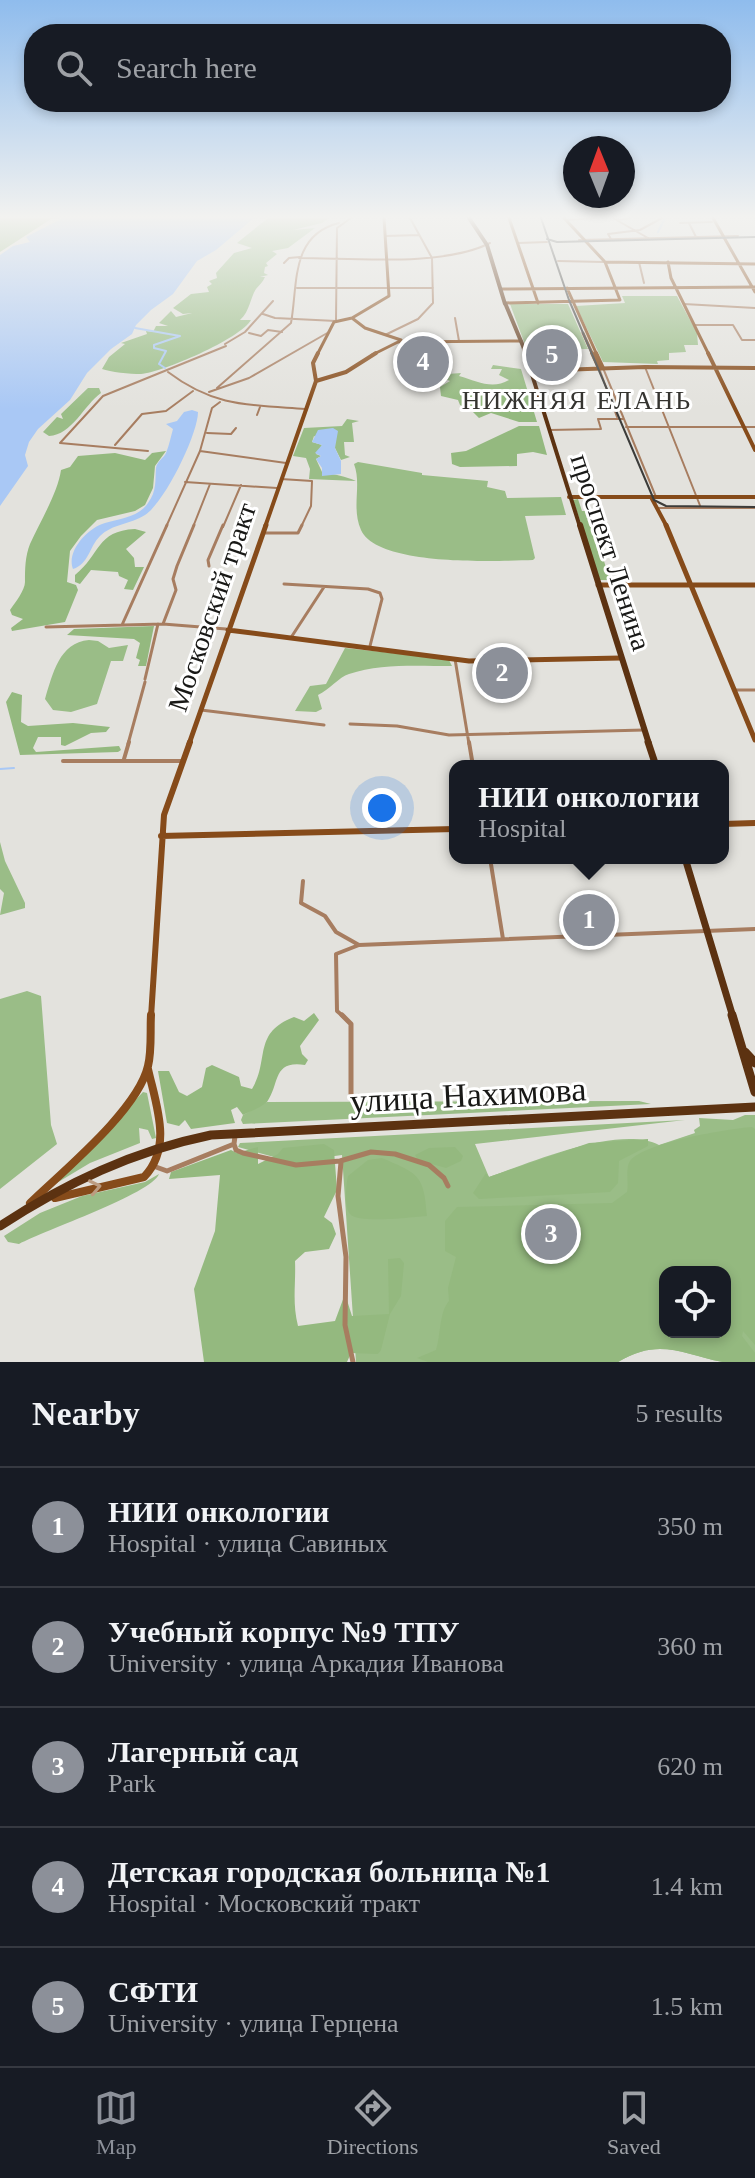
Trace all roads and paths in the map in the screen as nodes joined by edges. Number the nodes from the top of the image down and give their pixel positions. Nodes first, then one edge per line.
1 (296, 282) edge
2 (337, 282) edge
3 (389, 282) edge
4 (433, 282) edge
5 (499, 282) edge
6 (531, 282) edge
7 (613, 282) edge
8 (674, 282) edge
9 (295, 288) junction
10 (337, 288) junction
11 (389, 288) junction
12 (433, 288) junction
13 (565, 288) junction
14 (616, 288) junction
15 (676, 288) junction
16 (501, 289) junction
17 (533, 289) junction
18 (754, 289) edge
19 (273, 301) dead end
20 (570, 302) junction
21 (505, 303) junction
22 (538, 303) junction
23 (684, 304) junction
24 (755, 308) edge
25 (263, 314) junction
26 (292, 318) junction
27 (355, 318) junction
28 (455, 318) dead end
29 (336, 321) junction
30 (694, 325) junction
31 (282, 332) junction
32 (329, 332) junction
33 (249, 333) dead end
34 (389, 337) junction
35 (755, 340) edge
36 (459, 341) junction
37 (519, 341) junction
38 (398, 342) junction
39 (390, 345) junction
40 (645, 367) junction
41 (601, 368) junction
42 (715, 368) junction
43 (755, 368) edge
44 (168, 371) junction
45 (530, 371) junction
46 (316, 378) junction
47 (217, 388) junction
48 (193, 391) junction
49 (209, 392) junction
50 (220, 402) junction
51 (260, 407) dead end
52 (305, 409) junction
53 (257, 415) dead end
54 (618, 419) junction
55 (623, 419) junction
56 (668, 426) junction
57 (626, 427) junction
58 (744, 427) junction
59 (755, 427) edge
60 (236, 428) dead end
61 (549, 430) junction
62 (207, 433) junction
63 (113, 447) junction
64 (755, 450) edge
65 (148, 451) dead end
66 (200, 451) junction
67 (286, 463) junction
68 (281, 479) junction
69 (185, 482) junction
70 (210, 484) junction
71 (241, 485) junction
72 (277, 488) junction
73 (569, 497) junction
74 (654, 497) junction
75 (696, 497) junction
76 (755, 497) edge
77 (659, 508) junction
78 (701, 508) junction
79 (755, 508) edge
80 (261, 533) junction
81 (209, 566) dead end
82 (284, 584) dead end
83 (598, 585) junction
84 (690, 585) junction
85 (755, 585) edge
86 (324, 587) junction
87 (161, 624) junction
88 (122, 625) junction
89 (46, 627) dead end
90 (228, 630) junction
91 (290, 640) junction
92 (370, 649) junction
93 (621, 658) junction
94 (455, 659) junction
95 (734, 690) junction
96 (755, 690) edge
97 (200, 709) junction
98 (350, 724) dead end
99 (324, 725) dead end
100 (644, 730) junction
101 (467, 735) junction
102 (755, 740) edge
103 (124, 759) junction
104 (472, 760) edge
105 (654, 760) edge
106 (63, 761) dead end
107 (182, 761) junction
108 (755, 823) edge
109 (729, 824) edge
110 (449, 829) edge
111 (161, 836) junction
112 (491, 864) edge
113 (687, 864) edge
114 (303, 881) dead end
115 (755, 929) edge
116 (708, 931) junction
117 (503, 939) junction
118 (359, 945) junction
119 (745, 1052) junction
120 (755, 1063) edge
121 (148, 1066) junction
122 (753, 1082) edge
123 (755, 1092) edge
124 (351, 1094) dead end
125 (755, 1107) edge
126 (235, 1133) junction
127 (234, 1144) junction
128 (341, 1162) junction
129 (154, 1166) junction
130 (448, 1186) dead end
131 (21, 1212) junction
132 (4, 1223) edge
133 (353, 1362) edge

1 - 9 street
2 - 10 street
3 - 11 main road
4 - 12 street
5 - 16 main road, проспект Ленина
6 - 17 main road
7 - 14 main road
8 - 15 main road
9 - 10 street
9 - 26 street
10 - 11 street
10 - 29 street
11 - 12 street
11 - 27 main road
12 - 34 street
13 - 14 main road
13 - 17 main road
13 - 20 main road
14 - 15 main road
14 - 20 main road
15 - 18 main road
15 - 23 main road
16 - 17 main road
16 - 21 main road, проспект Ленина
17 - 22 main road
19 - 25 street
20 - 22 main road
20 - 41 main road
21 - 22 main road
21 - 37 main road, проспект Ленина
23 - 24 street
23 - 30 main road
25 - 26 street
25 - 44 street
26 - 29 street
26 - 31 street
27 - 29 main road
27 - 34 main road
28 - 36 street
29 - 32 main road, Московский тракт
30 - 35 street
30 - 42 main road
31 - 33 street
31 - 47 street
32 - 46 main road, Московский тракт
32 - 47 street
34 - 38 main road
34 - 39 main road
36 - 37 main road
36 - 38 main road
37 - 45 main road, проспект Ленина
38 - 39 main road
39 - 46 main road
40 - 41 main road
40 - 42 main road
40 - 56 street
41 - 45 main road
41 - 54 street
41 - 55 street
42 - 43 main road
42 - 58 main road
44 - 48 street
44 - 63 street
45 - 61 main road, проспект Ленина
46 - 52 main road, Московский тракт
47 - 49 street
48 - 49 street
48 - 63 street
49 - 50 street
50 - 52 street
50 - 62 street
51 - 53 street
52 - 67 main road, Московский тракт
54 - 55 street
54 - 61 street
55 - 57 street
56 - 57 street
56 - 58 street
56 - 75 street
57 - 74 street
58 - 59 street
58 - 64 main road
60 - 62 street
61 - 73 main road, проспект Ленина
62 - 66 street
63 - 65 street
66 - 67 street
66 - 69 street
67 - 68 main road, Московский тракт
68 - 72 main road, Московский тракт
68 - 80 street
69 - 70 street
69 - 88 street
70 - 71 street
70 - 87 street
71 - 72 street
71 - 81 street
72 - 80 main road, Московский тракт
73 - 74 main road
73 - 83 main road, проспект Ленина
74 - 75 main road
74 - 77 main road
75 - 76 main road
75 - 78 street
77 - 78 street
77 - 84 main road
78 - 79 street
80 - 90 main road, Московский тракт
82 - 86 street
83 - 84 main road
83 - 93 main road, проспект Ленина
84 - 85 main road
84 - 95 main road
86 - 91 street
86 - 92 street
87 - 88 street
87 - 90 street
87 - 103 street
88 - 89 street
90 - 91 main road
90 - 97 main road, Московский тракт
91 - 92 main road
92 - 94 main road
93 - 94 main road
93 - 100 main road, проспект Ленина
94 - 101 street
95 - 96 street
95 - 102 main road
97 - 99 street
97 - 107 main road, Московский тракт
98 - 101 street
100 - 101 street
100 - 105 main road, проспект Ленина
101 - 104 street
103 - 106 street
103 - 107 street
107 - 111 main road, Московский тракт
108 - 109 main road
110 - 111 main road
111 - 121 main road, Московский тракт
112 - 117 street
113 - 116 main road
114 - 118 street
115 - 116 street
116 - 117 street
116 - 119 main road
117 - 118 street
118 - 124 street
119 - 120 main road
119 - 122 main road
121 - 129 main road
121 - 131 main road
122 - 123 main road
125 - 126 main road, улица Нахимова
126 - 127 street
126 - 131 main road, улица Нахимова
127 - 128 street
127 - 129 street
128 - 130 street
128 - 133 street
131 -> 129 main road
131 - 132 main road, улица Нахимова

